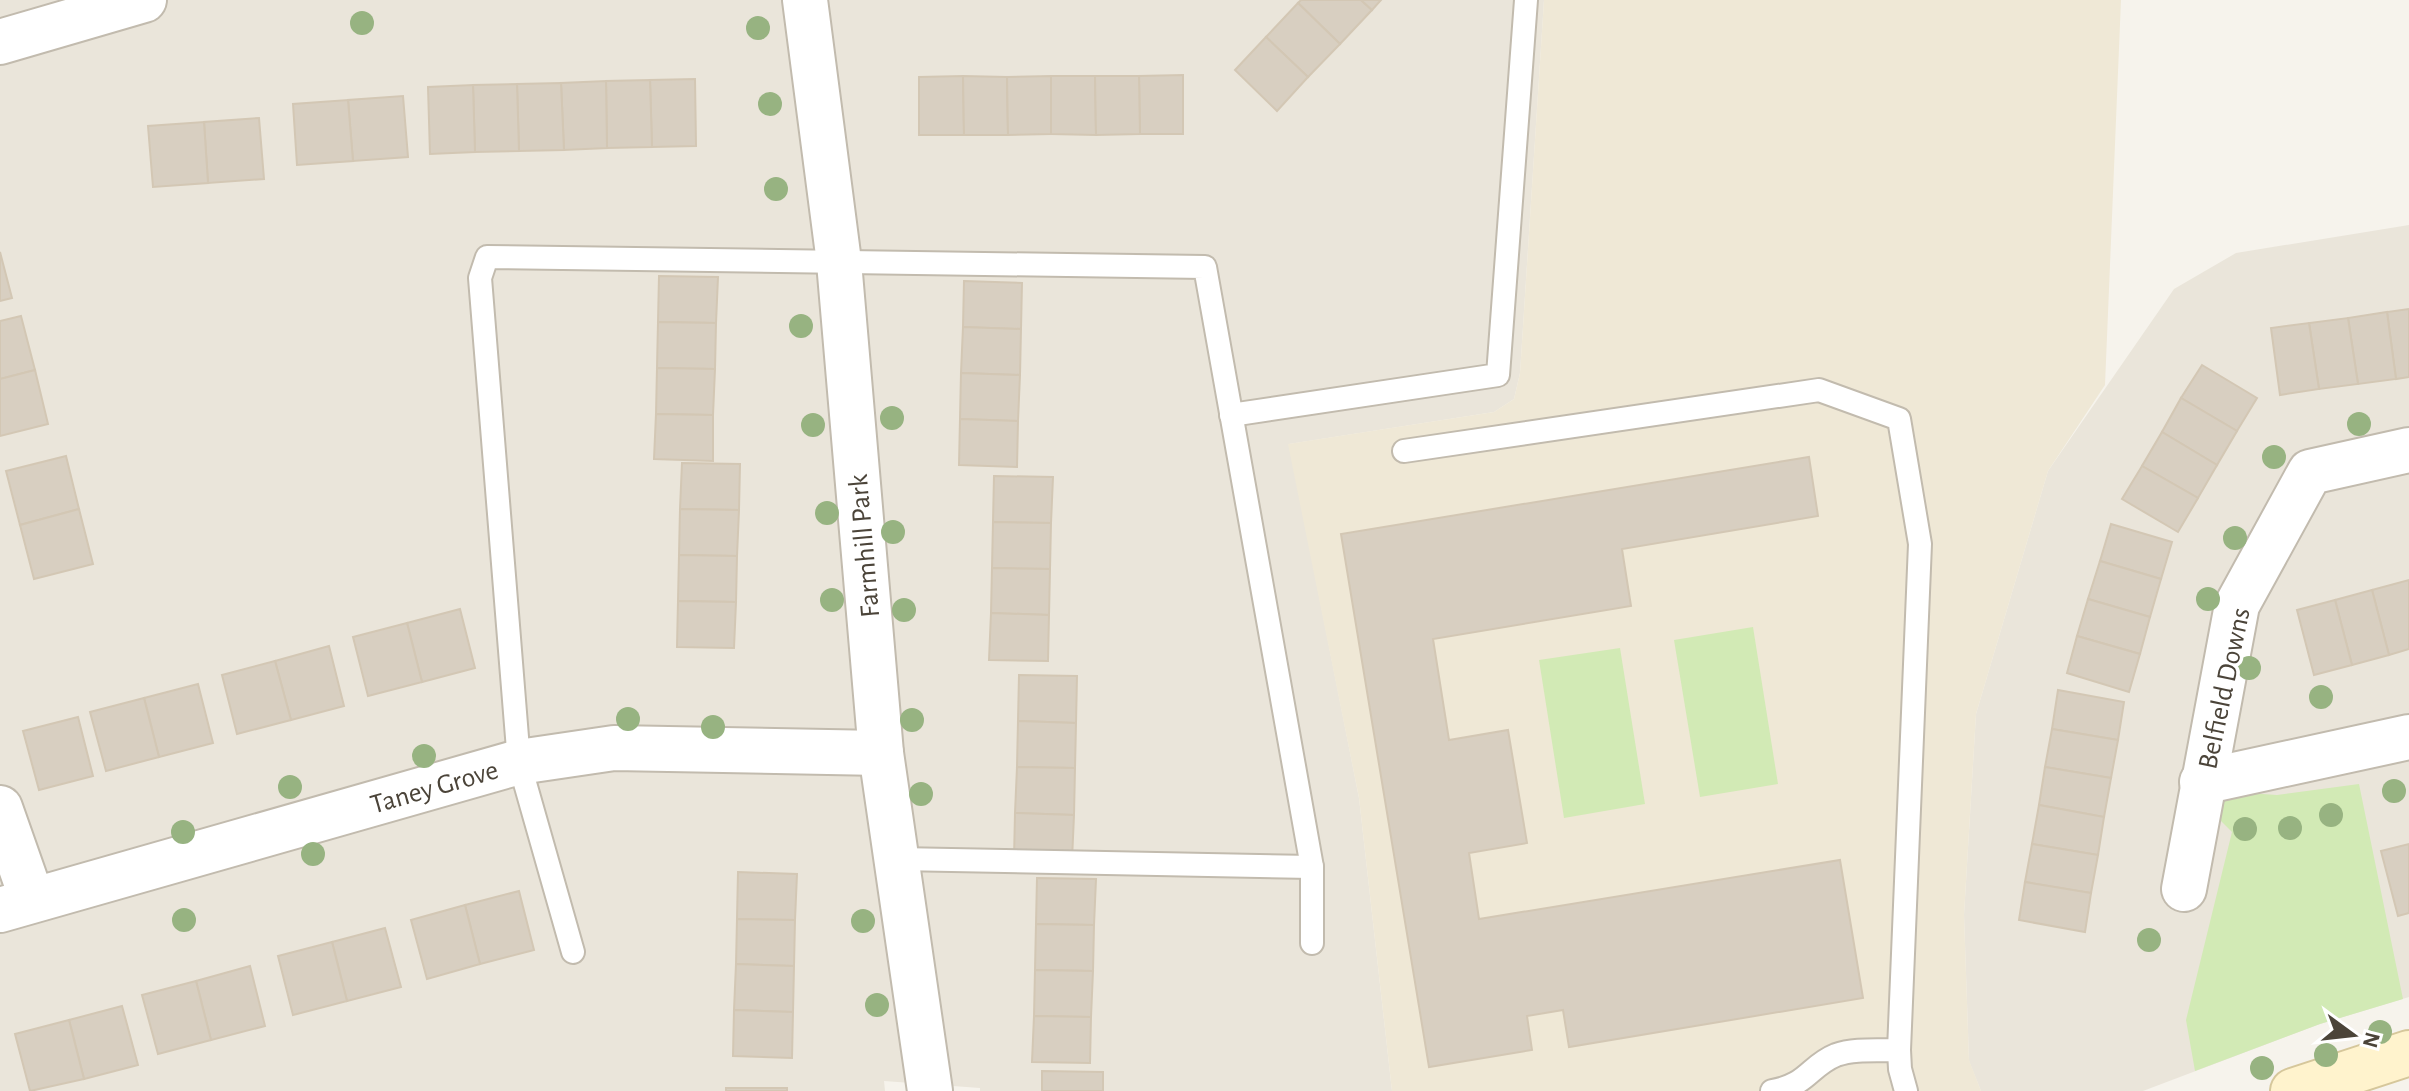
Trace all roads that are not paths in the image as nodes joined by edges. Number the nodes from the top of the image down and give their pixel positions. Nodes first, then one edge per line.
1 (144, 0) edge
2 (805, 0) edge
3 (1526, 0) edge
4 (0, 42) edge
5 (839, 262) junction
6 (1231, 415) junction
7 (2409, 450) edge
8 (1404, 451) dead end
9 (2409, 737) edge
10 (881, 753) junction
11 (519, 762) junction
12 (2202, 782) junction
13 (0, 808) edge
14 (898, 859) junction
15 (1312, 867) junction
16 (2184, 889) dead end
17 (16, 905) edge
18 (1312, 943) dead end
19 (573, 952) dead end
20 (1899, 1050) junction
21 (2409, 1053) edge
22 (930, 1091) edge
23 (1772, 1091) edge
24 (1906, 1091) edge
25 (2293, 1091) edge

1 - 4 street
2 - 5 street, Farmhill Park
3 - 6 lane
5 - 6 lane
5 - 10 street, Farmhill Park
5 - 11 lane
6 - 15 lane
7 - 12 street, Belfield Downs
8 - 20 lane
9 - 12 street, Belfield Downs
10 - 11 street, Taney Grove
10 - 14 street, Farmhill Park
11 - 17 street, Taney Grove
11 - 19 lane
12 - 16 street, Belfield Downs
13 - 17 street
14 - 15 lane
14 - 22 street, Farmhill Park
15 - 18 lane
20 - 23 lane
20 - 24 lane
21 - 25 main road

